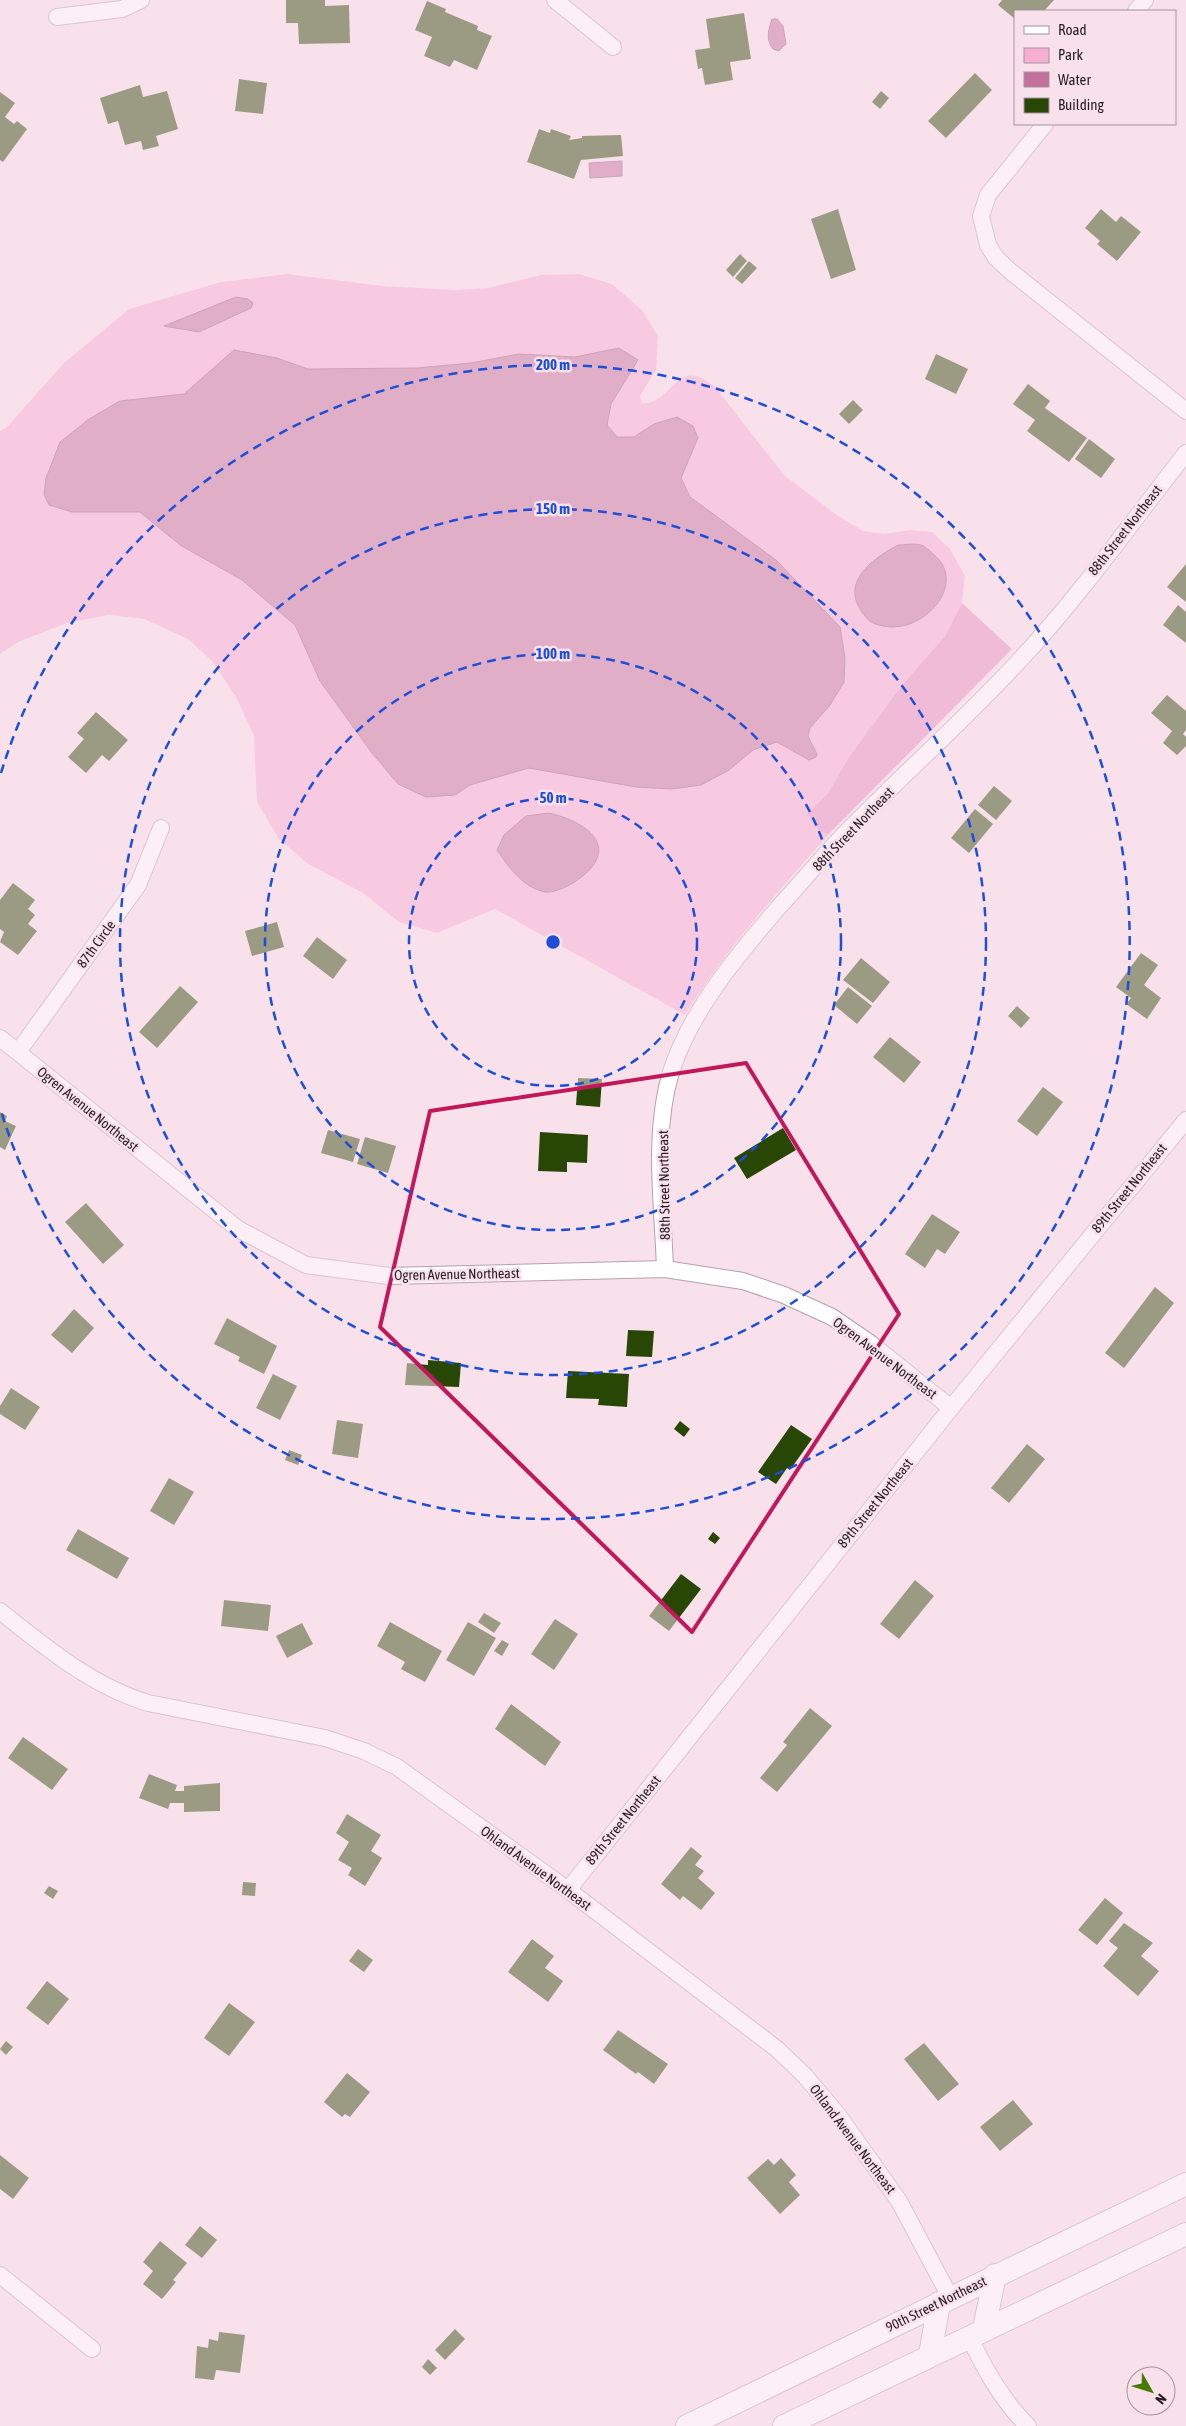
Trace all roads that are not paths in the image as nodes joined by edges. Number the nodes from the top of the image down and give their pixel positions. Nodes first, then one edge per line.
1 (142, 0) edge
2 (555, 0) edge
3 (1145, 0) edge
4 (1137, 10) edge
5 (57, 17) dead end
6 (613, 47) dead end
7 (1044, 125) edge
8 (1186, 411) edge
9 (1186, 452) edge
10 (161, 828) dead end
11 (0, 1038) edge
12 (18, 1052) junction
13 (1186, 1120) edge
14 (665, 1269) junction
15 (951, 1408) junction
16 (3, 1619) edge
17 (568, 1890) junction
18 (1186, 2184) edge
19 (1186, 2234) edge
20 (996, 2275) junction
21 (0, 2276) edge
22 (944, 2300) junction
23 (977, 2333) junction
24 (92, 2350) dead end
25 (930, 2355) junction
26 (687, 2426) edge
27 (784, 2426) edge
28 (1028, 2426) edge

1 - 5 street
2 - 6 street
3 - 4 street
7 - 8 street
9 - 14 street, 88th Street Northeast
10 - 12 street, 87th Circle
11 - 12 street, Ogren Avenue Northeast
12 - 14 street, Ogren Avenue Northeast
13 - 15 street, 89th Street Northeast
14 - 15 street, Ogren Avenue Northeast
15 - 17 street, 89th Street Northeast
16 - 17 street, Ohland Avenue Northeast
17 - 22 street, Ohland Avenue Northeast
18 - 20 main road, 90th Street Northeast
19 - 23 main road
20 - 22 main road, 90th Street Northeast
20 - 23 main road
21 - 24 street
22 - 25 main road
22 - 26 main road, 90th Street Northeast
23 - 25 main road
23 - 28 street
25 - 27 main road

